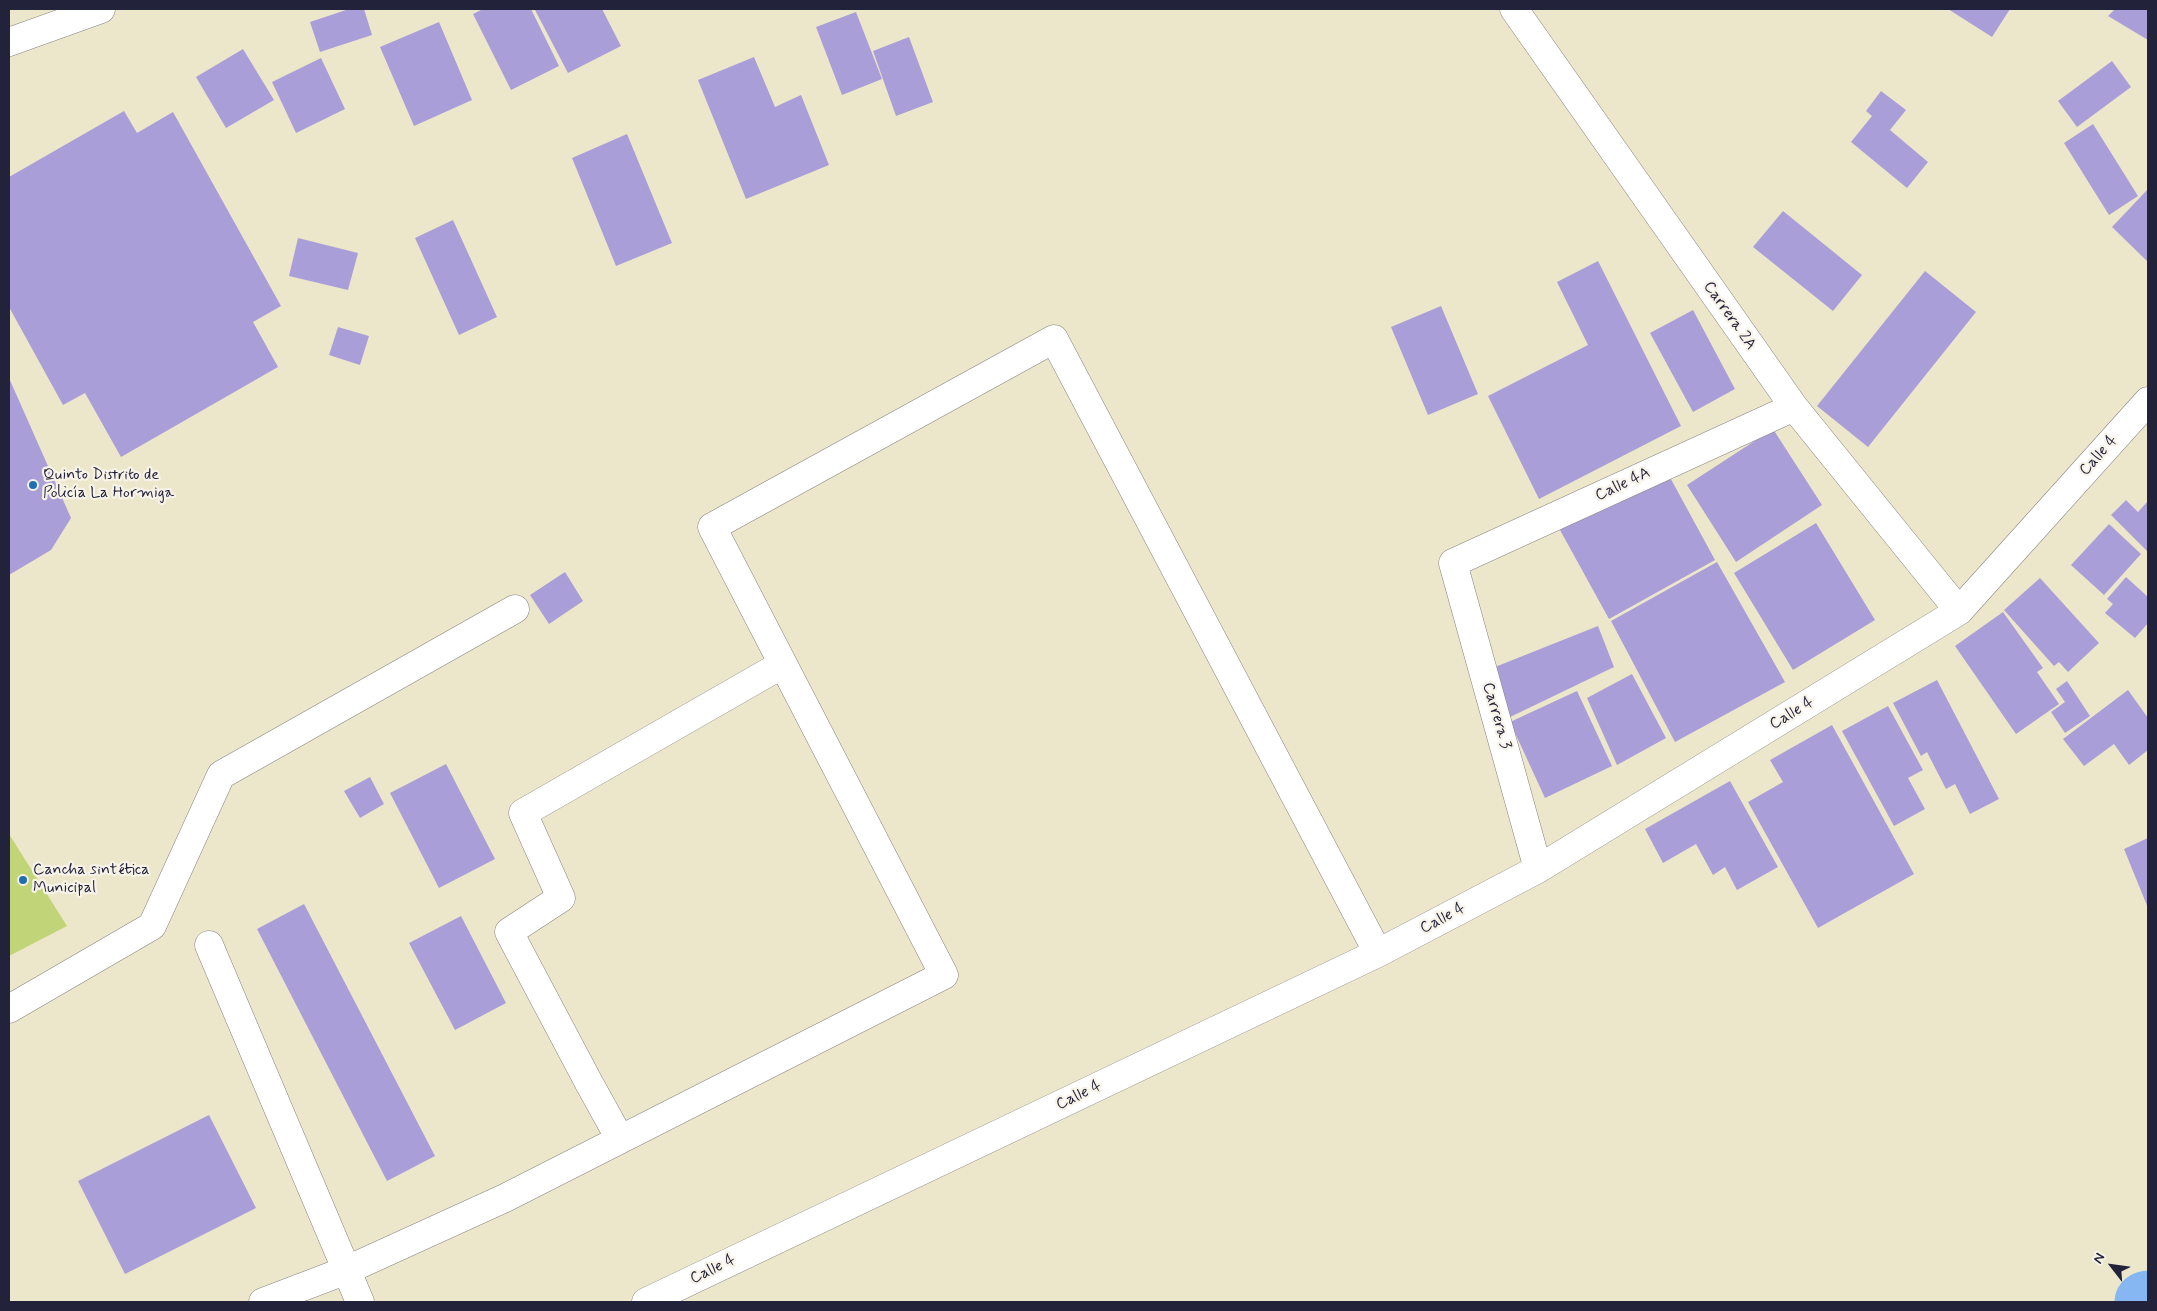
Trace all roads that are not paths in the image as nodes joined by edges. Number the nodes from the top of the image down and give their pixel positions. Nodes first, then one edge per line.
1 (101, 9) edge
2 (1514, 9) edge
3 (9, 42) edge
4 (2148, 401) edge
5 (1794, 407) junction
6 (1453, 563) joint
7 (515, 609) dead end
8 (1959, 611) junction
9 (783, 664) junction
10 (1538, 869) junction
11 (209, 945) dead end
12 (1378, 953) junction
13 (9, 1009) edge
14 (620, 1139) junction
15 (346, 1270) junction
16 (263, 1302) edge
17 (360, 1302) edge
18 (646, 1302) edge

1 - 3 street
2 - 5 street, Carrera 2A
4 - 8 street, Calle 4
5 - 6 street, Calle 4A
5 - 8 street, Carrera 2A
6 - 10 street, Carrera 3
7 - 13 street
8 - 10 street, Calle 4
9 - 12 street
9 - 14 street
9 - 14 street
10 - 12 street, Calle 4
11 - 15 street
12 - 18 street, Calle 4
14 - 15 street
15 - 16 street
15 - 17 street

